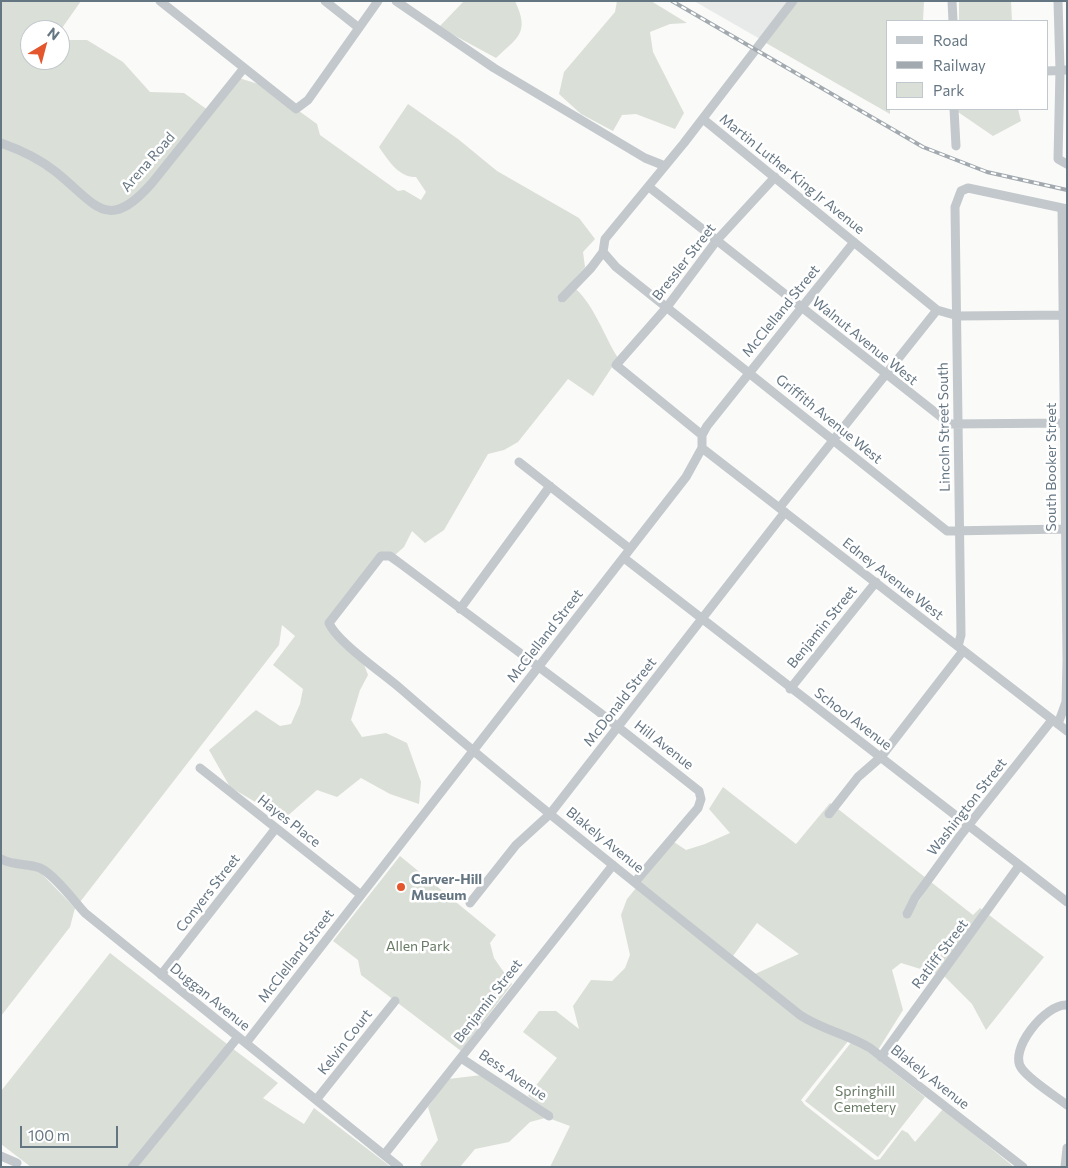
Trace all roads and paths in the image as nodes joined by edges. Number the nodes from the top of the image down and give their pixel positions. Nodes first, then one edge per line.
1 (160, 1) edge
2 (326, 1) edge
3 (378, 1) edge
4 (396, 1) edge
5 (793, 1) edge
6 (952, 1) edge
7 (1058, 1) edge
8 (952, 20) edge
9 (359, 28) junction
10 (244, 68) junction
11 (1048, 70) edge
12 (1063, 70) edge
13 (954, 110) edge
14 (703, 119) junction
15 (1, 144) edge
16 (956, 146) dead end
17 (1063, 161) edge
18 (665, 166) junction
19 (775, 177) junction
20 (649, 187) junction
21 (1064, 209) edge
22 (717, 240) junction
23 (854, 242) junction
24 (603, 252) junction
25 (562, 298) dead end
26 (667, 307) junction
27 (801, 308) junction
28 (937, 310) junction
29 (1065, 315) edge
30 (958, 316) junction
31 (750, 372) junction
32 (885, 374) junction
33 (1066, 424) edge
34 (958, 425) junction
35 (702, 435) junction
36 (832, 440) junction
37 (702, 448) junction
38 (519, 462) dead end
39 (550, 486) junction
40 (782, 510) junction
41 (1066, 529) edge
42 (959, 530) junction
43 (630, 549) junction
44 (624, 558) junction
45 (876, 582) junction
46 (460, 609) junction
47 (702, 620) junction
48 (1067, 637) edge
49 (960, 649) junction
50 (538, 666) junction
51 (790, 689) junction
52 (1055, 722) junction
53 (618, 727) junction
54 (1067, 731) edge
55 (472, 751) junction
56 (881, 757) junction
57 (200, 768) dead end
58 (550, 814) junction
59 (830, 814) dead end
60 (970, 827) junction
61 (276, 828) junction
62 (1, 859) edge
63 (613, 864) junction
64 (1019, 866) junction
65 (635, 882) junction
66 (361, 895) junction
67 (470, 902) dead end
68 (1067, 902) edge
69 (907, 914) dead end
70 (161, 975) junction
71 (395, 1001) dead end
72 (1067, 1005) edge
73 (238, 1036) junction
74 (246, 1043) junction
75 (881, 1057) junction
76 (461, 1058) junction
77 (316, 1100) junction
78 (1067, 1105) edge
79 (549, 1116) dead end
80 (1067, 1148) edge
81 (384, 1155) junction
82 (1, 1156) edge
83 (17, 1163) dead end
84 (132, 1167) edge
85 (399, 1167) edge
86 (1023, 1167) edge
87 (1065, 1167) edge

1 - 10 street
2 - 9 street
3 - 9 street
4 - 18 street
5 - 14 street
6 - 8 street
7 - 12 street
9 - 10 street
10 - 15 street, Arena Road
11 - 12 street
12 - 17 street
13 - 16 street
14 - 18 street, Martin Luther King Jr Avenue
14 - 19 street, Martin Luther King Jr Avenue
18 - 20 street, Martin Luther King Jr Avenue
19 - 22 street, Bressler Street
19 - 23 street, Martin Luther King Jr Avenue
20 - 22 street, Walnut Avenue West
20 - 24 street, Martin Luther King Jr Avenue
21 - 29 street, South Booker Street
21 - 30 street, Lincoln Street South
22 - 26 street, Bressler Street
22 - 27 street, Walnut Avenue West
23 - 27 street, McClelland Street
23 - 28 street, Martin Luther King Jr Avenue
24 - 25 street, Martin Luther King Jr Avenue
24 - 26 street, Griffith Avenue West
26 - 31 street, Griffith Avenue West
26 - 35 street, Bressler Street
27 - 31 street, McClelland Street
27 - 32 street, Walnut Avenue West
28 - 30 street, Martin Luther King Jr Avenue
28 - 32 street, McDonald Street
29 - 30 street, Martin Luther King Jr Avenue
29 - 33 street, South Booker Street
30 - 34 street, Lincoln Street South
31 - 35 street, McClelland Street
31 - 36 street, Griffith Avenue West
32 - 34 street, Walnut Avenue West
32 - 36 street, McDonald Street
33 - 34 street, Walnut Avenue West
33 - 41 street, South Booker Street
34 - 42 street, Lincoln Street South
35 - 37 street, McClelland Street
36 - 40 street, McDonald Street
36 - 42 street, Griffith Avenue West
37 - 40 street, Edney Avenue West
37 - 43 street, McClelland Street
38 - 39 street
39 - 43 street
39 - 46 street
40 - 45 street, Edney Avenue West
40 - 47 street, McDonald Street
41 - 42 street, Griffith Avenue West
41 - 48 street, South Booker Street
42 - 49 street, Lincoln Street South
43 - 44 street, McClelland Street
44 - 47 street, School Avenue
44 - 50 street, McClelland Street
45 - 49 street, Edney Avenue West
45 - 51 street, Benjamin Street
46 - 50 street, Hill Avenue
46 - 55 street, Blakely Avenue
47 - 51 street, School Avenue
47 - 53 street, McDonald Street
48 - 52 street, South Booker Street
49 - 52 street, Edney Avenue West
49 - 56 street
50 - 53 street, Hill Avenue
50 - 55 street, McClelland Street
51 - 56 street, School Avenue
52 - 54 street, Edney Avenue West
52 - 60 street, Washington Street
53 - 58 street, McDonald Street
53 - 65 street, Hill Avenue
55 - 58 street, Blakely Avenue
55 - 66 street, McClelland Street
56 - 59 street
56 - 60 street, School Avenue
57 - 61 street, Hayes Place
58 - 63 street, Blakely Avenue
58 - 67 street, McDonald Street
60 - 64 street, School Avenue
60 - 69 street, Washington Street
61 - 66 street, Hayes Place
61 - 70 street, Conyers Street
62 - 70 street, Duggan Avenue
63 - 65 street, Blakely Avenue
63 - 76 street, Benjamin Street
64 - 68 street, School Avenue
64 - 75 street, Ratliff Street
65 - 75 street, Blakely Avenue
66 - 74 street, McClelland Street
70 - 73 street, Duggan Avenue
71 - 77 street, Kelvin Court
72 - 78 street
73 - 74 street, Duggan Avenue
73 - 84 street
74 - 77 street, Duggan Avenue
75 - 86 street, Blakely Avenue
76 - 79 street, Bess Avenue
76 - 81 street, Benjamin Street
77 - 81 street, Duggan Avenue
80 - 87 street
81 - 85 street, Duggan Avenue
82 - 83 street

